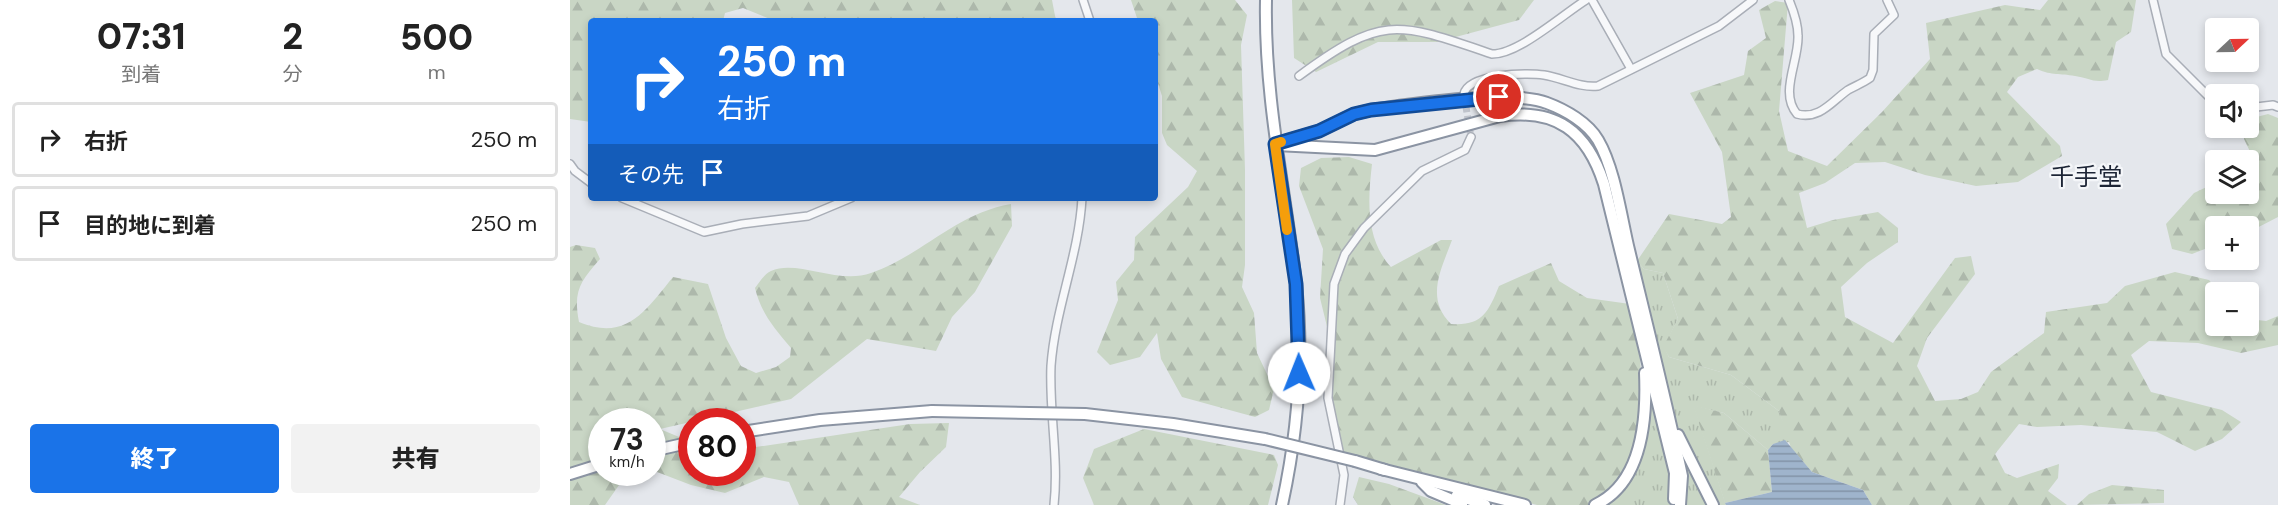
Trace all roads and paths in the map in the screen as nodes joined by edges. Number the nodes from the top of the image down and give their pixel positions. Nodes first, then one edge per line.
1 (1083, 0) edge
2 (1266, 0) edge
3 (1586, 0) edge
4 (1592, 0) edge
5 (1753, 0) edge
6 (1789, 0) edge
7 (1887, 0) edge
8 (2153, 0) edge
9 (1089, 18) edge
10 (1631, 69) junction
11 (1299, 76) dead end
12 (2205, 93) edge
13 (1464, 94) dead end
14 (2259, 107) edge
15 (2278, 107) edge
16 (1471, 137) dead end
17 (1275, 144) junction
18 (570, 164) edge
19 (588, 180) edge
20 (629, 201) edge
21 (844, 201) edge
22 (1082, 201) edge
23 (1644, 345) junction
24 (1670, 418) junction
25 (756, 430) edge
26 (1381, 468) junction
27 (588, 469) edge
28 (570, 474) edge
29 (1422, 482) junction
30 (1054, 505) edge
31 (1282, 505) edge
32 (1340, 505) edge
33 (1466, 505) edge
34 (1485, 505) edge
35 (1525, 505) edge
36 (1595, 505) edge
37 (1673, 505) edge
38 (1680, 505) edge
39 (1713, 505) edge

1 - 9 street
2 - 17 highway
3 - 11 street
4 - 10 street
5 - 10 street
6 - 7 street
8 - 12 street
10 - 13 street
14 - 15 street
16 - 32 street
17 - 23 highway
17 - 24 highway
17 - 31 highway
18 - 19 street
20 - 21 street
22 - 30 street
23 - 36 highway
23 - 37 highway
24 - 38 highway
24 - 39 highway
25 - 26 highway, bridge
26 - 29 highway
26 - 35 highway
27 - 28 highway
29 - 33 highway
29 - 34 highway

